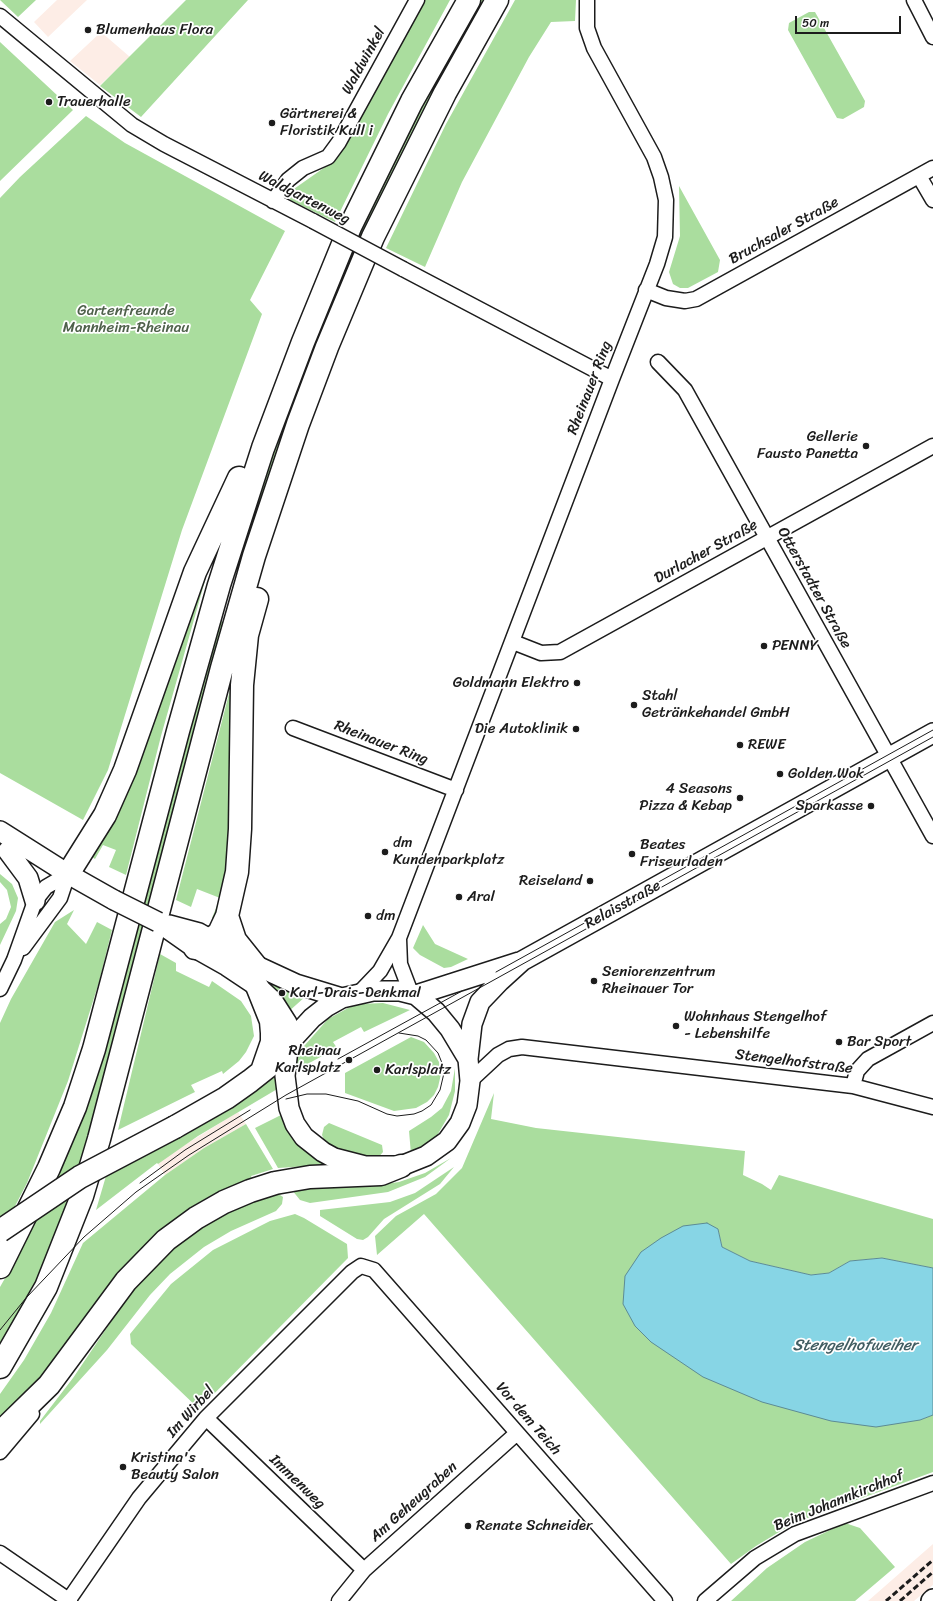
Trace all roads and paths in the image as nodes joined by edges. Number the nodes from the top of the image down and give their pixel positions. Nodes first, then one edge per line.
1 (417, 0) edge
2 (469, 0) edge
3 (497, 0) edge
4 (586, 0) edge
5 (914, 0) edge
6 (0, 16) edge
7 (933, 37) edge
8 (933, 168) edge
9 (919, 176) junction
10 (933, 200) edge
11 (273, 201) junction
12 (646, 290) junction
13 (658, 362) dead end
14 (612, 379) junction
15 (933, 446) edge
16 (263, 448) junction
17 (767, 538) junction
18 (254, 556) junction
19 (513, 642) junction
20 (293, 728) dead end
21 (933, 733) edge
22 (890, 758) junction
23 (456, 790) junction
24 (0, 831) edge
25 (933, 836) edge
26 (4, 849) edge
27 (68, 874) junction
28 (35, 901) junction
29 (227, 916) junction
30 (399, 938) junction
31 (202, 940) junction
32 (14, 960) junction
33 (522, 961) junction
34 (256, 976) junction
35 (0, 989) edge
36 (360, 992) junction
37 (414, 994) junction
38 (342, 998) junction
39 (933, 1023) edge
40 (290, 1042) junction
41 (468, 1059) junction
42 (261, 1073) junction
43 (470, 1081) junction
44 (852, 1086) junction
45 (933, 1107) edge
46 (401, 1166) junction
47 (0, 1231) edge
48 (361, 1266) joint
49 (0, 1267) edge
50 (5, 1360) edge
51 (49, 1385) junction
52 (206, 1418) junction
53 (0, 1433) edge
54 (517, 1433) junction
55 (0, 1452) edge
56 (933, 1483) edge
57 (0, 1553) edge
58 (364, 1570) junction
59 (933, 1599) edge
60 (69, 1601) edge
61 (339, 1601) edge
62 (665, 1601) edge
63 (705, 1601) edge
64 (931, 1601) edge

1 - 11 street, Waldwinkel
2 - 16 highway
3 - 18 highway
4 - 12 street, Rheinauer Ring
5 - 7 street
6 - 11 street, Waldgartenweg
8 - 9 street, Bruchsaler Straße
9 - 10 street
9 - 12 street, Bruchsaler Straße
11 - 14 street, Waldgartenweg, bridge
12 - 14 street, Rheinauer Ring
13 - 17 street, Otterstadter Straße
14 - 19 street, Rheinauer Ring
15 - 17 street, Durlacher Straße
16 - 27 highway
16 - 49 highway
17 - 19 street, Durlacher Straße
17 - 22 street, Otterstadter Straße
18 - 29 highway
18 - 50 highway
19 - 23 street, Rheinauer Ring
20 - 23 street, Rheinauer Ring
21 - 22 main road, Relaisstraße
22 - 25 street, Otterstadter Straße
22 - 33 main road, Relaisstraße
23 - 30 street, Rheinauer Ring
24 - 27 main road
26 - 27 main road
26 - 28 main road
27 - 28 street
27 - 31 main road, bridge
27 - 32 street
28 - 32 street
29 - 31 highway
29 - 34 highway
30 - 36 street, Rheinauer Ring
30 - 37 street, Rheinauer Ring
31 - 34 main road
32 - 35 street
33 - 37 main road, Relaisstraße
33 - 41 main road, Relaisstraße
34 - 38 main road
34 - 40 main road
34 - 42 highway
36 - 37 main road
36 - 38 main road
37 - 41 main road
38 - 40 main road
39 - 44 street
40 - 42 highway
40 - 46 main road
41 - 43 main road
42 - 47 highway, bridge
43 - 44 street, Stengelhofstraße
43 - 46 main road
44 - 45 street, Stengelhofstraße
46 - 51 highway
48 - 52 street, Im Wirbel
48 - 54 street, Vor dem Teich
51 - 53 highway
51 - 55 street
52 - 58 street, Immenweg
52 - 60 street, Im Wirbel
54 - 58 street, Am Geheugraben
54 - 62 street, Vor dem Teich
56 - 63 street, Beim Johannkirchhof
57 - 60 street
58 - 61 street, Am Geheugraben
59 - 64 main road

